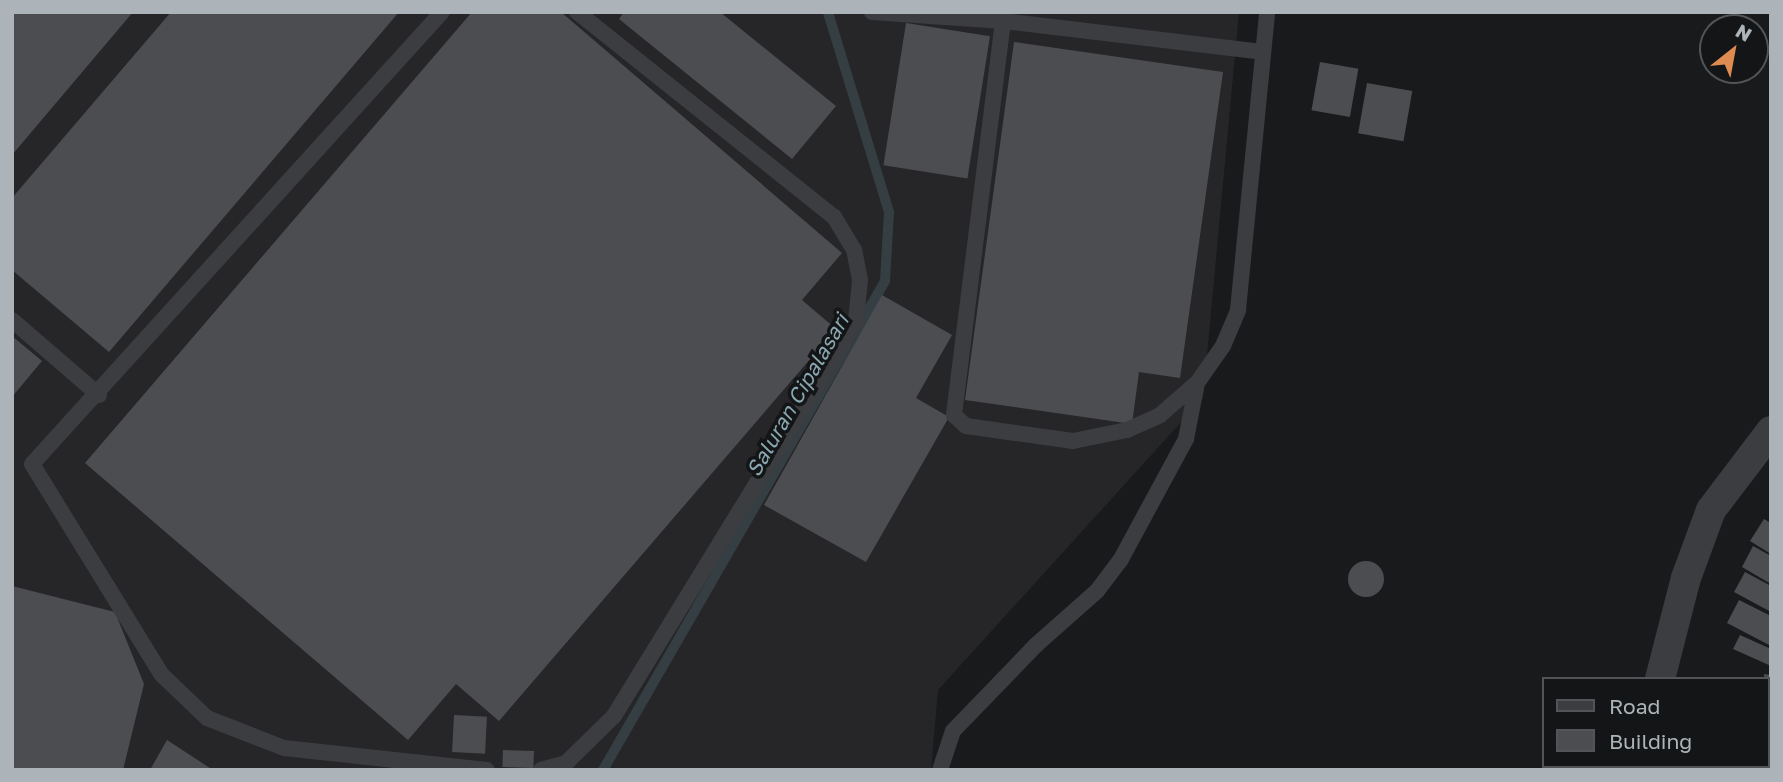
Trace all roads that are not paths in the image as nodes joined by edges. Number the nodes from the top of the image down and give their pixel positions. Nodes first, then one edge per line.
1 (442, 12) edge
2 (577, 12) edge
3 (872, 12) edge
4 (1267, 12) edge
5 (1003, 20) junction
6 (1262, 52) junction
7 (12, 320) edge
8 (1197, 383) junction
9 (99, 394) junction
10 (1771, 431) edge
11 (1661, 677) edge
12 (487, 770) edge
13 (541, 770) edge
14 (940, 770) edge

1 - 9 lane
2 - 13 lane
3 - 5 lane
4 - 6 lane
5 - 6 lane
5 - 8 lane
6 - 8 lane
7 - 9 lane
8 - 14 lane
9 - 12 lane
10 - 11 street

